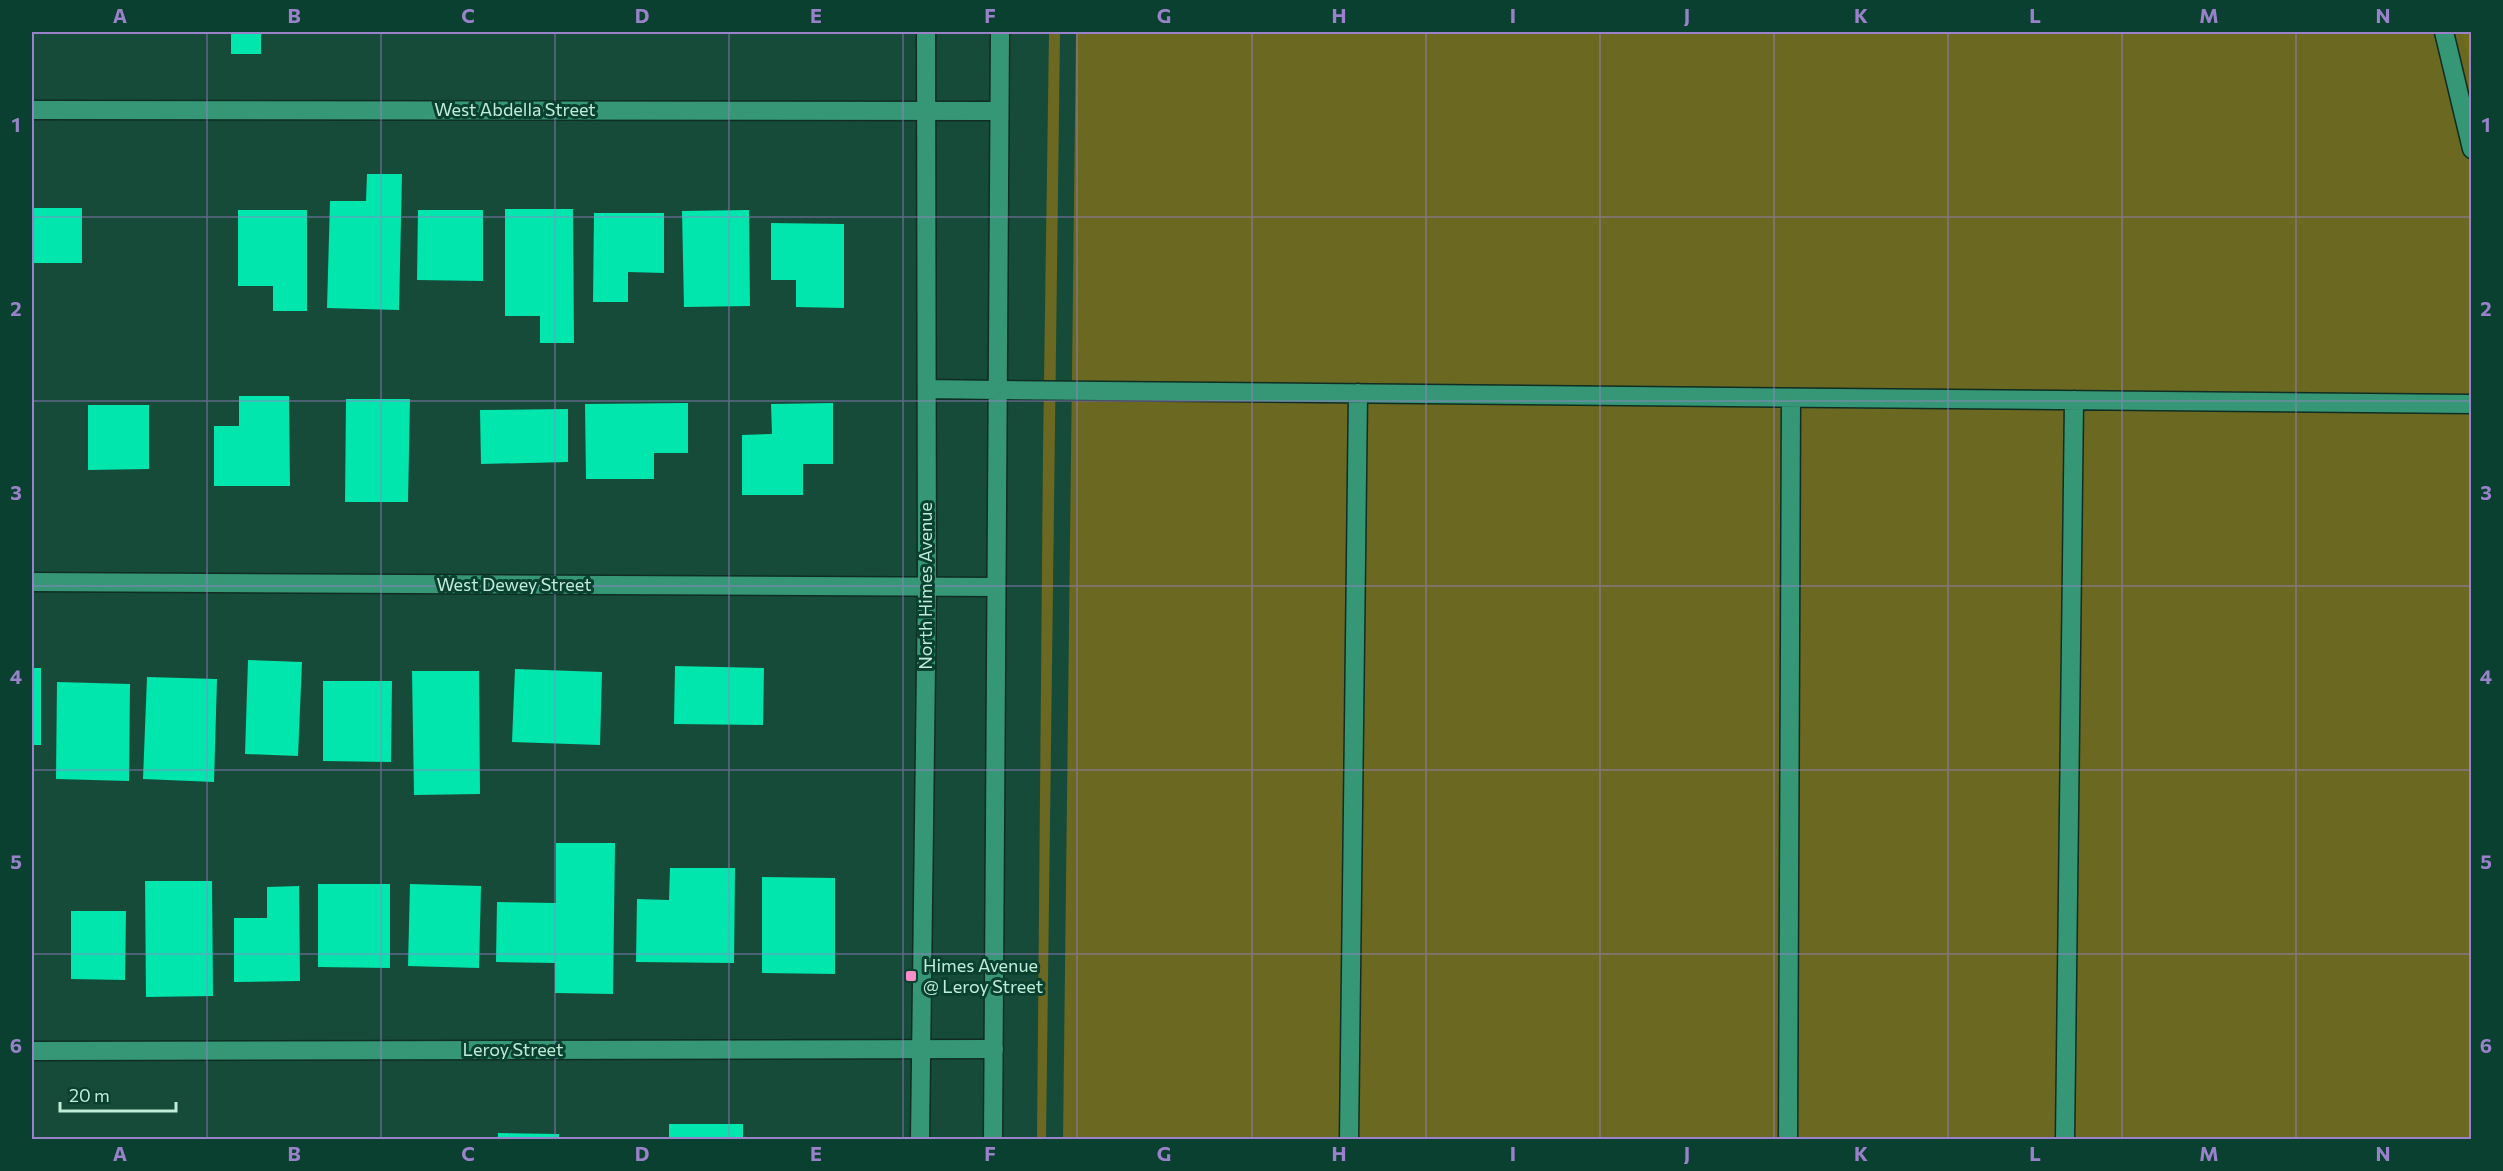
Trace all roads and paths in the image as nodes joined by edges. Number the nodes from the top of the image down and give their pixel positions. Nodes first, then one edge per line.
1 (926, 32) edge
2 (999, 32) edge
3 (2444, 32) edge
4 (32, 110) edge
5 (927, 111) junction
6 (999, 111) junction
7 (2472, 149) edge
8 (927, 389) junction
9 (998, 390) junction
10 (1358, 393) junction
11 (1791, 398) junction
12 (2074, 400) junction
13 (2472, 404) edge
14 (32, 582) edge
15 (927, 587) junction
16 (996, 587) junction
17 (921, 1049) junction
18 (994, 1049) junction
19 (32, 1051) edge
20 (920, 1140) edge
21 (993, 1140) edge
22 (1349, 1140) edge
23 (1788, 1140) edge
24 (2065, 1140) edge

1 - 5 street, North Himes Avenue
2 - 6 street
3 - 7 street
4 - 5 street, West Abdella Street
5 - 6 street, West Abdella Street
5 - 8 street, North Himes Avenue
6 - 9 street
8 - 9 street
8 - 15 street, North Himes Avenue
9 - 10 street
9 - 16 street
10 - 11 street
10 - 22 street
11 - 12 street
11 - 23 street
12 - 13 street
12 - 24 street
14 - 15 street, West Dewey Street
15 - 16 street, West Dewey Street
15 - 17 street, North Himes Avenue
16 - 18 street
17 - 18 street, Leroy Street
17 - 19 street, Leroy Street
17 - 20 street, North Himes Avenue
18 - 21 street

